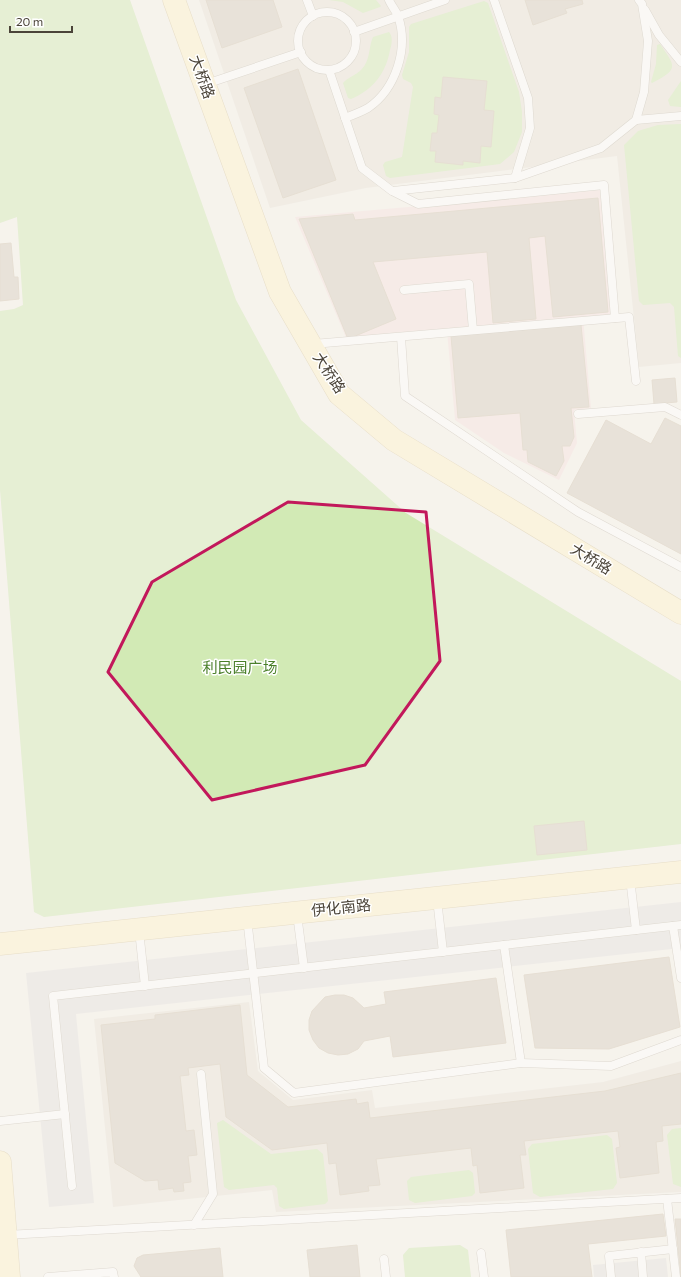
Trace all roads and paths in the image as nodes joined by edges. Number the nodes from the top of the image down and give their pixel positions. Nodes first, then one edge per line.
1 (174, 0) edge
2 (307, 0) edge
3 (388, 0) edge
4 (445, 0) edge
5 (494, 0) edge
6 (641, 1) edge
7 (313, 16) junction
8 (398, 16) junction
9 (354, 32) junction
10 (301, 52) junction
11 (681, 62) edge
12 (329, 70) junction
13 (205, 84) junction
14 (681, 116) edge
15 (345, 118) junction
16 (636, 120) junction
17 (515, 178) junction
18 (392, 191) junction
19 (404, 290) dead end
20 (615, 318) junction
21 (473, 330) junction
22 (401, 337) junction
23 (310, 345) junction
24 (636, 381) dead end
25 (578, 414) dead end
26 (681, 415) edge
27 (681, 567) edge
28 (681, 613) edge
29 (681, 872) edge
30 (630, 878) junction
31 (437, 898) junction
32 (297, 913) junction
33 (247, 918) junction
34 (677, 925) edge
35 (139, 929) junction
36 (636, 930) junction
37 (0, 944) edge
38 (504, 945) junction
39 (443, 952) junction
40 (304, 968) junction
41 (253, 973) junction
42 (681, 978) edge
43 (145, 986) junction
44 (681, 1040) edge
45 (521, 1063) junction
46 (201, 1074) dead end
47 (65, 1114) junction
48 (0, 1121) edge
49 (0, 1162) edge
50 (72, 1186) dead end
51 (681, 1198) edge
52 (668, 1199) junction
53 (194, 1225) junction
54 (5, 1235) junction
55 (673, 1249) junction
56 (641, 1252) junction
57 (481, 1253) dead end
58 (384, 1259) dead end
59 (8, 1277) edge
60 (48, 1277) edge
61 (114, 1277) edge
62 (386, 1277) edge
63 (484, 1277) edge
64 (611, 1277) edge
65 (643, 1277) edge
66 (676, 1277) edge

1 - 13 main road, 大桥路
2 - 7 lane
3 - 8 lane
4 - 8 lane
5 - 17 lane
6 - 11 lane
6 - 16 lane
7 - 9 lane
7 - 10 lane
8 - 9 lane
8 - 15 lane
9 - 12 lane
10 - 12 lane
10 - 13 lane
12 - 15 lane
13 - 23 main road, 大桥路
14 - 16 lane
15 - 18 lane
16 - 17 lane
17 - 18 lane
18 - 20 lane
19 - 21 lane
20 - 21 lane
20 - 24 lane
21 - 22 lane
22 - 23 lane
22 - 27 lane
23 - 28 main road, 大桥路
25 - 26 lane
29 - 30 main road, 伊化南路
30 - 31 main road, 伊化南路
30 - 36 lane
31 - 32 main road, 伊化南路
31 - 39 lane
32 - 33 main road, 伊化南路
32 - 40 lane
33 - 35 main road, 伊化南路
33 - 41 lane
34 - 36 lane
34 - 42 lane
35 - 37 main road, 伊化南路
35 - 43 lane
36 - 38 lane
38 - 39 lane
38 - 45 lane
39 - 40 lane
40 - 41 lane
41 - 43 lane
41 - 45 lane
43 - 47 lane
44 - 45 lane
46 - 53 lane
47 - 48 lane
47 - 50 lane
49 - 54 main road
51 - 52 lane
52 - 53 lane
52 - 55 lane
53 - 54 lane
54 - 59 main road
55 - 56 lane
55 - 66 lane
56 - 64 lane
56 - 65 lane
57 - 63 lane
58 - 62 lane
60 - 61 lane

